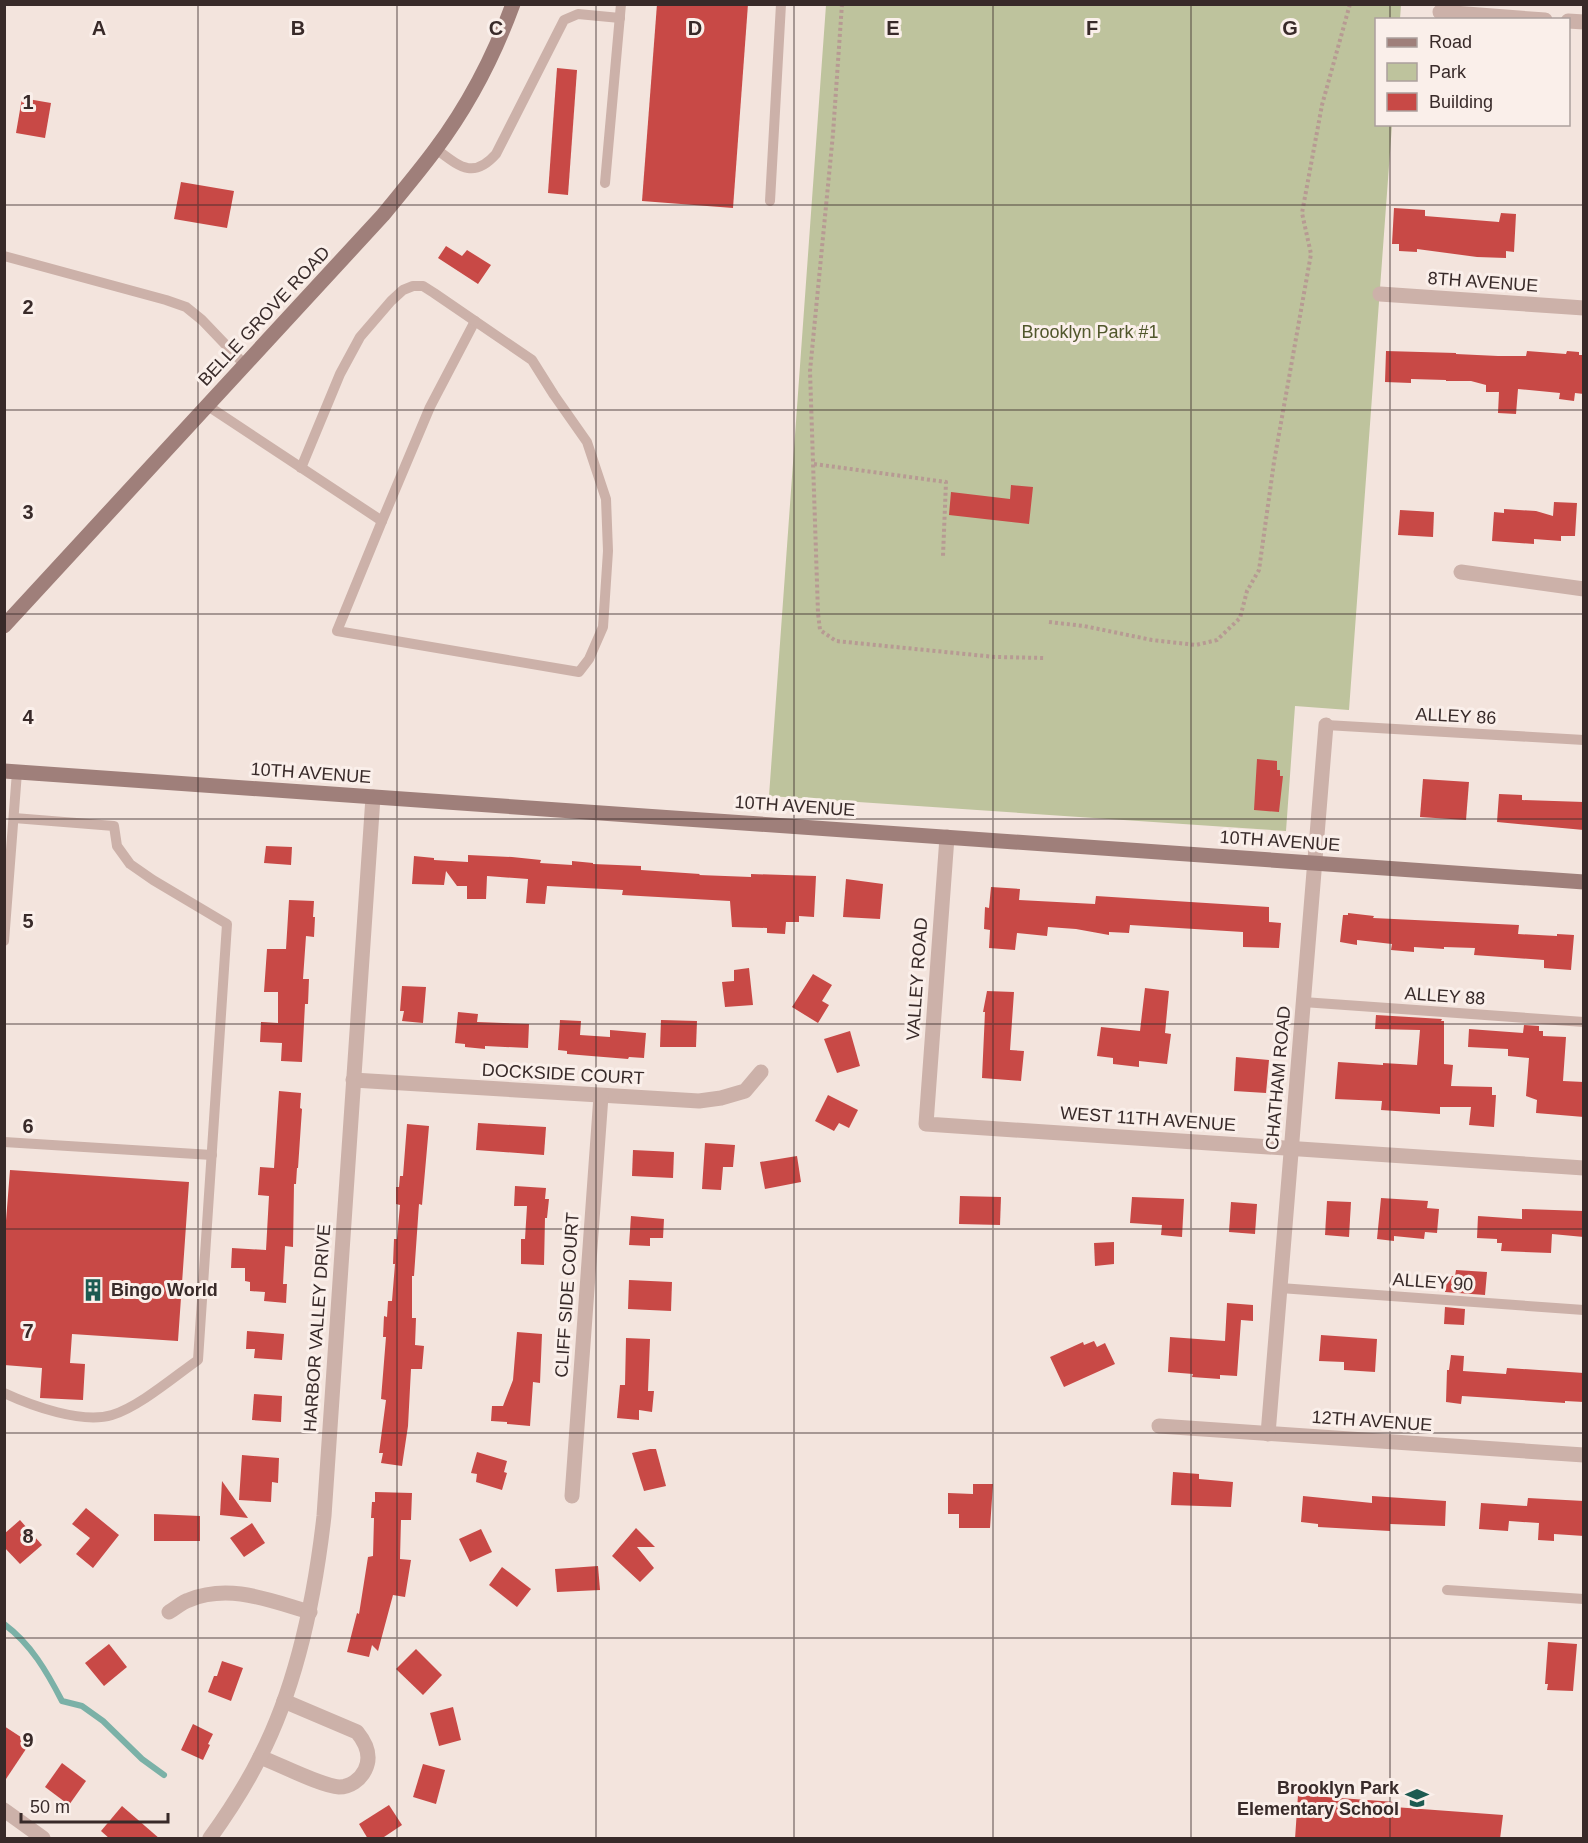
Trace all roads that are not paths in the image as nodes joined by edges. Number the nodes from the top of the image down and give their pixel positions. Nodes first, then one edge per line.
1 (513, 4) edge
2 (621, 4) edge
3 (781, 4) edge
4 (1440, 12) dead end
5 (620, 18) junction
6 (1519, 18) edge
7 (436, 149) junction
8 (605, 183) dead end
9 (770, 201) dead end
10 (4, 256) edge
11 (1380, 294) dead end
12 (1584, 308) edge
13 (475, 321) junction
14 (245, 365) junction
15 (208, 405) junction
16 (301, 468) junction
17 (382, 521) junction
18 (1461, 572) dead end
19 (1584, 589) edge
20 (4, 626) edge
21 (1326, 725) joint
22 (1584, 740) edge
23 (11, 771) edge
24 (373, 797) junction
25 (14, 818) junction
26 (947, 837) junction
27 (1315, 863) junction
28 (1584, 882) edge
29 (4, 941) edge
30 (1303, 1002) junction
31 (1584, 1022) edge
32 (761, 1072) dead end
33 (353, 1080) junction
34 (601, 1096) junction
35 (926, 1124) joint
36 (4, 1142) edge
37 (1291, 1148) junction
38 (212, 1155) junction
39 (1584, 1168) edge
40 (1280, 1288) junction
41 (1584, 1310) edge
42 (4, 1393) edge
43 (1159, 1426) dead end
44 (1268, 1434) junction
45 (1584, 1455) edge
46 (573, 1496) dead end
47 (1447, 1590) dead end
48 (1584, 1599) edge
49 (169, 1612) dead end
50 (310, 1612) junction
51 (284, 1701) junction
52 (260, 1757) junction
53 (4, 1810) edge
54 (43, 1839) edge
55 (210, 1839) edge

1 - 7 street, BELLE GROVE ROAD
2 - 5 lane
3 - 9 lane
4 - 6 street
5 - 7 lane
5 - 8 lane
7 - 14 street, BELLE GROVE ROAD
10 - 14 lane
11 - 12 street, 8TH AVENUE
13 - 16 lane
13 - 17 lane
13 - 17 lane
14 - 15 street, BELLE GROVE ROAD
15 - 16 lane
15 - 20 street, BELLE GROVE ROAD
16 - 17 lane
18 - 19 street
21 - 22 lane, ALLEY 86
21 - 27 street, CHATHAM ROAD
23 - 24 street, 10TH AVENUE
23 - 25 lane
24 - 26 street, 10TH AVENUE
24 - 33 street, HARBOR VALLEY DRIVE
25 - 29 lane
25 - 38 lane
26 - 27 street, 10TH AVENUE
26 - 35 street, VALLEY ROAD
27 - 28 street, 10TH AVENUE
27 - 30 street, CHATHAM ROAD
30 - 31 lane, ALLEY 88
30 - 37 street, CHATHAM ROAD
32 - 34 street, DOCKSIDE COURT
33 - 34 street, DOCKSIDE COURT
33 - 50 street, HARBOR VALLEY DRIVE
34 - 46 street, CLIFF SIDE COURT
35 - 37 street, WEST 11TH AVENUE
36 - 38 lane
37 - 39 street, WEST 11TH AVENUE
37 - 40 street, CHATHAM ROAD
38 - 42 lane
40 - 41 lane, ALLEY 90
40 - 44 street, CHATHAM ROAD
43 - 44 street, 12TH AVENUE
44 - 45 street, 12TH AVENUE
47 - 48 lane
49 - 50 street
50 - 51 street, HARBOR VALLEY DRIVE
51 - 52 street, HARBOR VALLEY DRIVE
51 - 52 street
52 - 55 street, HARBOR VALLEY DRIVE
53 - 54 street

